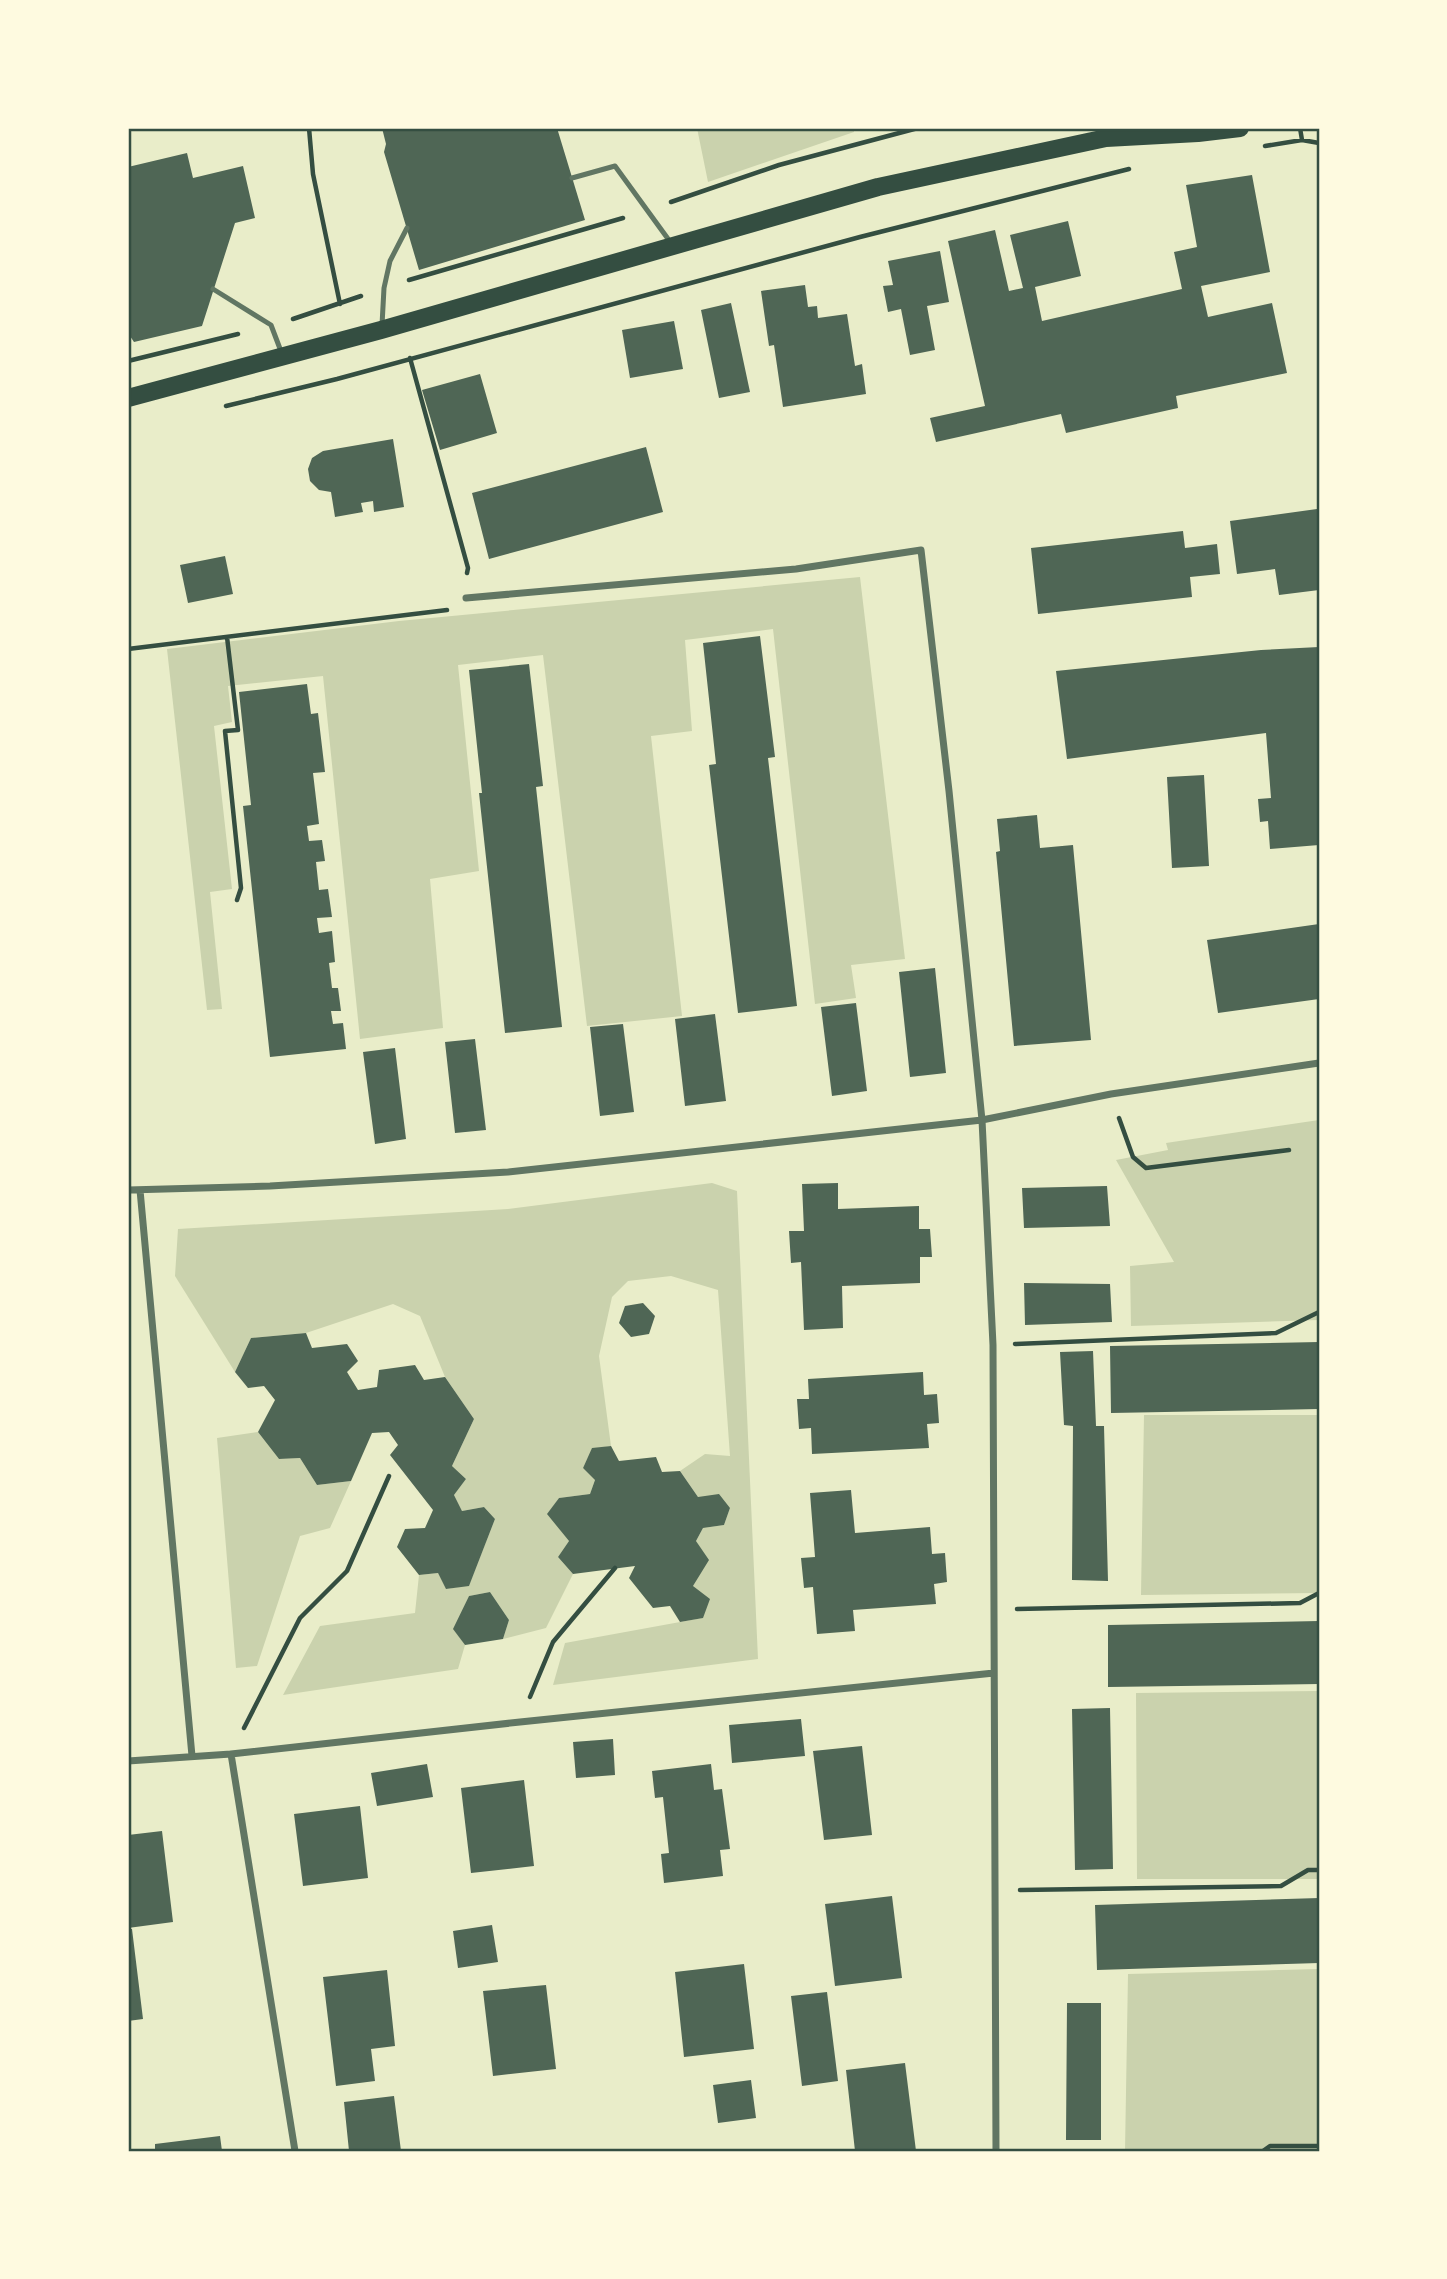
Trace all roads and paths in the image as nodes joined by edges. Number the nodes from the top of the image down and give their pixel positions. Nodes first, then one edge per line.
1 (309, 128) edge
2 (918, 128) edge
3 (1125, 128) edge
4 (1240, 128) edge
5 (1300, 128) edge
6 (1106, 138) junction
7 (1319, 143) edge
8 (1135, 168) dead end
9 (572, 178) dead end
10 (649, 210) junction
11 (407, 228) dead end
12 (673, 246) junction
13 (384, 288) junction
14 (212, 289) dead end
15 (340, 304) junction
16 (271, 325) junction
17 (381, 330) junction
18 (284, 357) junction
19 (410, 358) junction
20 (128, 361) edge
21 (128, 398) edge
22 (219, 408) dead end
23 (466, 598) junction
24 (227, 637) junction
25 (128, 649) edge
26 (237, 900) dead end
27 (1319, 1063) edge
28 (1111, 1094) junction
29 (982, 1120) junction
30 (1289, 1150) dead end
31 (128, 1190) edge
32 (140, 1190) junction
33 (1319, 1312) edge
34 (993, 1345) junction
35 (389, 1476) dead end
36 (615, 1568) dead end
37 (1319, 1593) edge
38 (996, 1610) junction
39 (994, 1673) junction
40 (520, 1722) junction
41 (231, 1754) junction
42 (192, 1756) junction
43 (128, 1761) edge
44 (1319, 1870) edge
45 (996, 1890) junction
46 (1319, 2146) edge
47 (295, 2151) edge
48 (996, 2151) edge
49 (1263, 2151) edge

1 - 15 path
2 - 10 path
3 - 6 main road
4 - 6 main road
5 - 7 path
6 - 12 main road
8 - 19 path
9 - 10 lane
10 - 12 lane
10 - 13 path
11 - 13 lane
12 - 17 main road
13 - 15 path
13 - 17 lane
14 - 16 lane
15 - 16 path
16 - 18 lane
16 - 20 path
17 - 18 main road
18 - 21 main road
19 - 22 path
19 - 23 path
23 - 24 path
23 - 29 street
24 - 25 path
24 - 26 path
27 - 28 street
28 - 29 street
28 - 30 path
29 - 32 street
29 - 34 street
31 - 32 street
32 - 42 street
33 - 34 path
34 - 38 street
35 - 41 path
36 - 40 path
37 - 38 path
38 - 39 street
39 - 40 street
39 - 45 street
40 - 41 street
41 - 42 street
41 - 47 street
42 - 43 street
44 - 45 path
45 - 48 street
46 - 49 path

